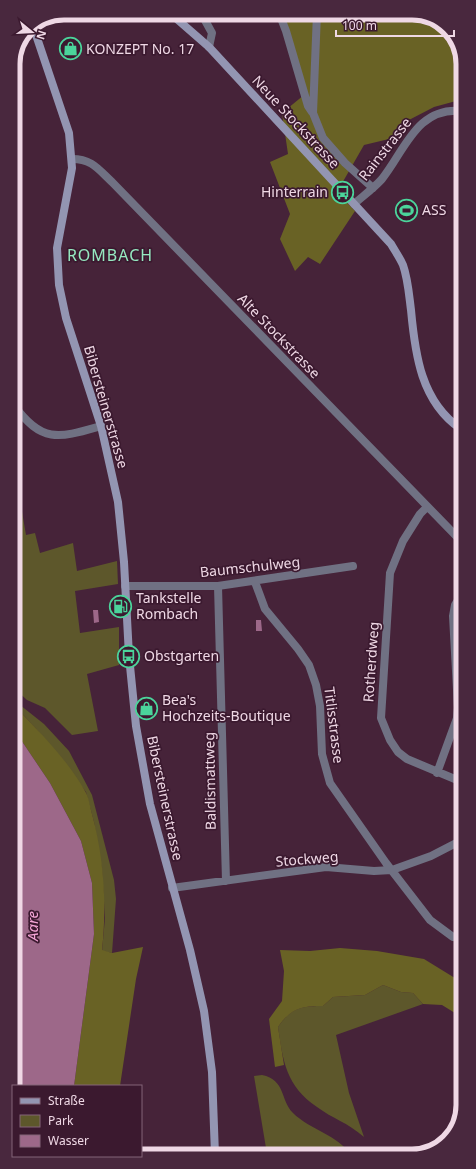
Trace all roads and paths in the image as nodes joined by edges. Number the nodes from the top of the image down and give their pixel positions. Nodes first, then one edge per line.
1 (178, 20) edge
2 (206, 20) edge
3 (282, 20) edge
4 (318, 20) edge
5 (35, 31) edge
6 (209, 47) junction
7 (456, 111) edge
8 (313, 114) junction
9 (72, 159) junction
10 (372, 188) junction
11 (354, 204) junction
12 (20, 412) edge
13 (456, 425) edge
14 (101, 426) junction
15 (426, 508) junction
16 (456, 536) edge
17 (353, 566) dead end
18 (255, 582) junction
19 (125, 586) junction
20 (218, 586) junction
21 (456, 603) edge
22 (456, 671) edge
23 (456, 721) edge
24 (437, 773) junction
25 (456, 780) edge
26 (456, 843) edge
27 (392, 870) junction
28 (226, 880) junction
29 (172, 888) junction
30 (456, 937) edge
31 (215, 1149) edge

1 - 6 main road, Neue Stockstrasse
2 - 6 street
3 - 8 street
4 - 8 street
5 - 9 main road, Bibersteinerstrasse
6 - 11 main road, Neue Stockstrasse
7 - 10 street, Rainstrasse
8 - 10 street
9 - 14 main road, Bibersteinerstrasse
9 - 15 street, Alte Stockstrasse
10 - 11 street, Rainstrasse
11 - 13 main road, Neue Stockstrasse
12 - 14 street
14 - 19 main road, Bibersteinerstrasse
15 - 16 street, Alte Stockstrasse
15 - 24 street, Rotherdweg
17 - 18 street, Baumschulweg
18 - 20 street, Baumschulweg
18 - 27 street, Titlisstrasse
19 - 20 street, Baumschulweg
19 - 29 main road, Bibersteinerstrasse
20 - 28 street, Baldismattweg
21 - 22 street
23 - 24 street
24 - 25 street, Rotherdweg
26 - 27 street, Stockweg
27 - 28 street, Stockweg
27 - 30 street, Titlisstrasse
28 - 29 street, Stockweg
29 - 31 main road, Bibersteinerstrasse

